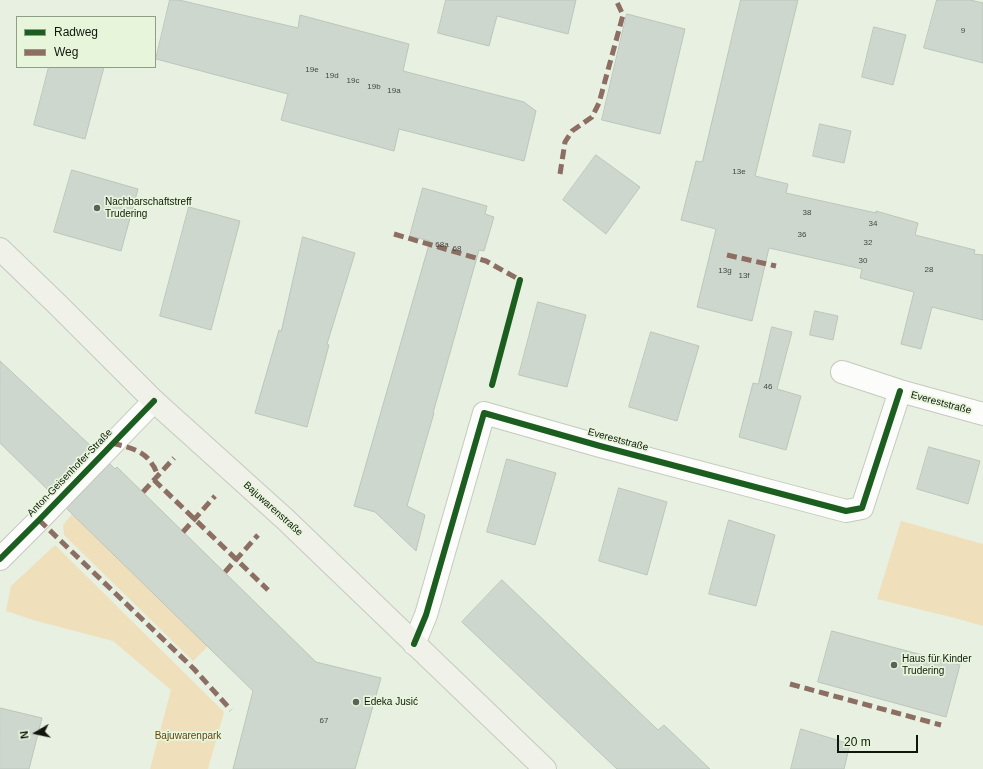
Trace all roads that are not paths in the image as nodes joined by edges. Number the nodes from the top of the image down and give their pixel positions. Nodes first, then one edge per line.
1 (0, 249) edge
2 (842, 372) dead end
3 (900, 391) junction
4 (154, 401) junction
5 (983, 414) edge
6 (0, 559) edge
7 (414, 644) junction
8 (545, 769) edge

1 - 4 main road, Bajuwarenstraße
2 - 3 street, Evereststraße
3 - 5 street, Evereststraße
3 - 7 street, Evereststraße
4 - 6 street, Anton-Geisenhofer-Straße
4 - 7 main road, Bajuwarenstraße
7 - 8 main road, Bajuwarenstraße

